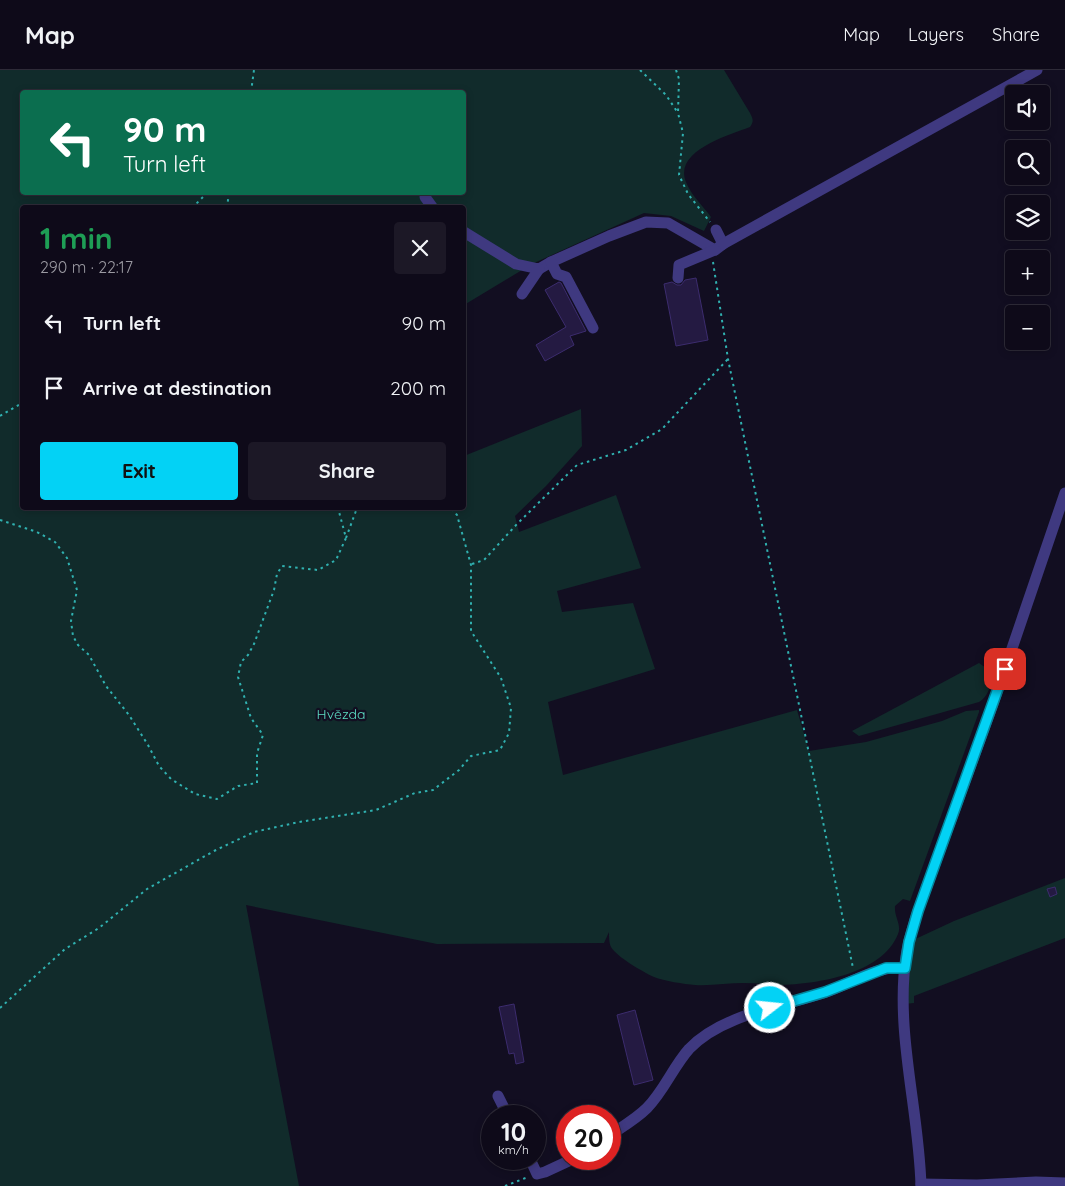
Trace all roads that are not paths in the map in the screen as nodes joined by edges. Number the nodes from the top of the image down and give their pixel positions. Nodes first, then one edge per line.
1 (1037, 70) edge
2 (424, 197) dead end
3 (431, 205) edge
4 (716, 230) road end
5 (466, 233) edge
6 (719, 247) junction
7 (551, 262) junction
8 (539, 269) junction
9 (678, 278) dead end
10 (522, 294) dead end
11 (593, 328) dead end
12 (1065, 493) edge
13 (905, 968) junction
14 (498, 1096) dead end
15 (502, 1105) edge
16 (621, 1128) edge
17 (556, 1167) edge
18 (535, 1170) edge
19 (1065, 1183) edge
20 (921, 1185) edge

1 - 6 street
2 - 3 street
4 - 6 street
5 - 8 street
6 - 7 street
6 - 9 street
7 - 8 street
7 - 11 street
8 - 10 street
12 - 13 street
13 - 16 street
13 - 20 street
14 - 15 street
17 - 18 street
19 - 20 street

